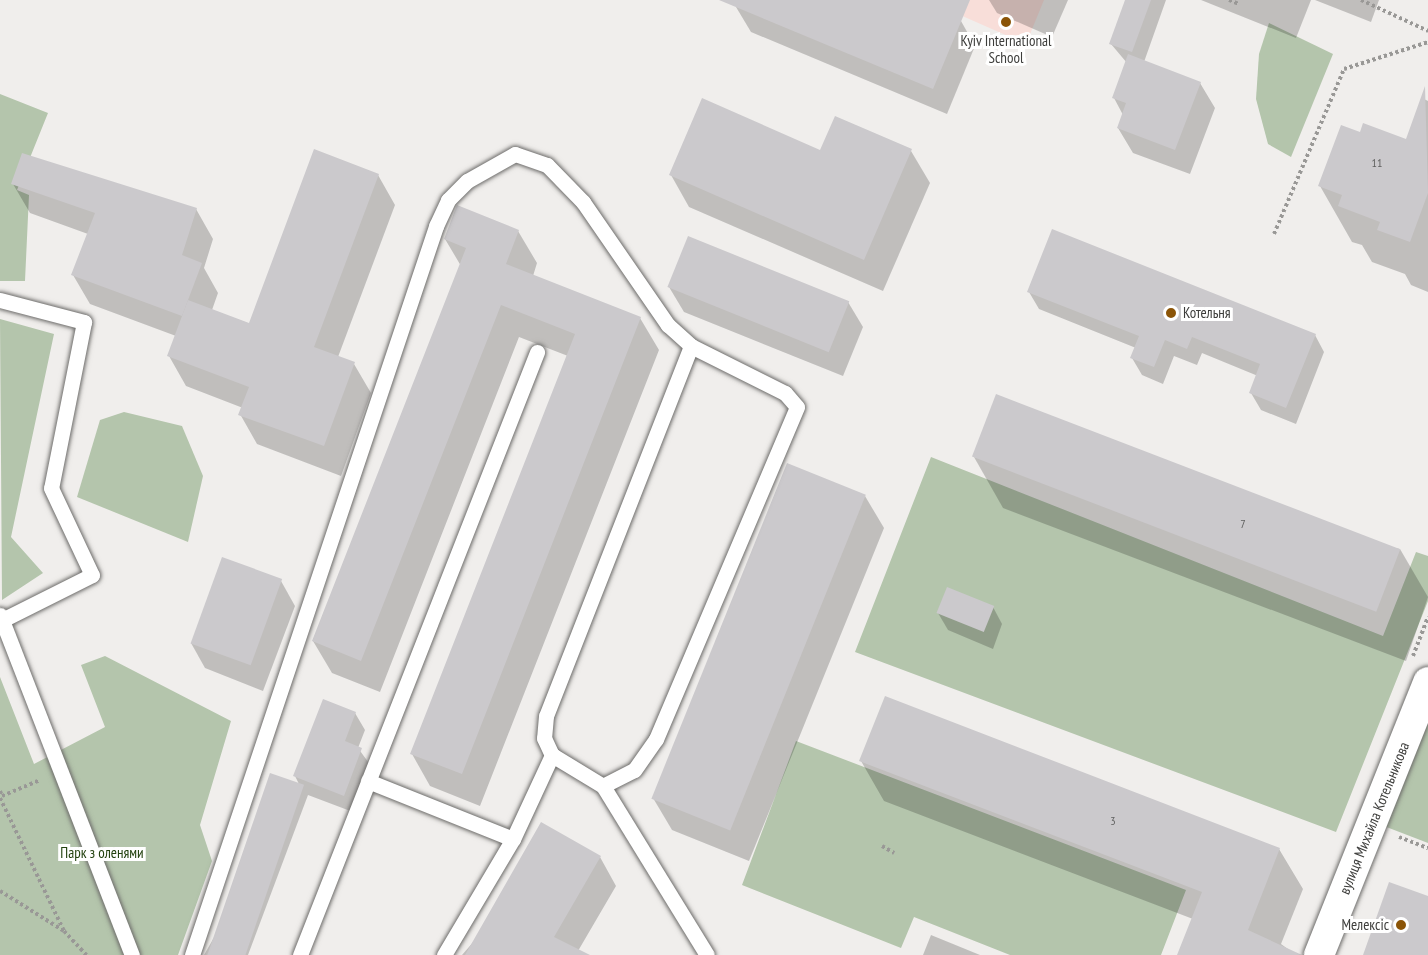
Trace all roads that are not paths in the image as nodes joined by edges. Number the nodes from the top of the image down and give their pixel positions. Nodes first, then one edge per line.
1 (0, 300) edge
2 (691, 346) junction
3 (537, 352) dead end
4 (3, 616) edge
5 (1428, 682) edge
6 (552, 755) junction
7 (368, 781) junction
8 (603, 786) junction
9 (513, 839) junction
10 (132, 955) edge
11 (192, 955) edge
12 (300, 955) edge
13 (444, 955) edge
14 (707, 955) edge
15 (1319, 955) edge

1 - 4 lane
2 - 6 lane
2 - 8 lane
2 - 11 lane
3 - 7 lane
4 - 10 lane
5 - 15 street, вулиця Михайла Котельникова
6 - 8 lane
6 - 9 lane
7 - 9 lane
7 - 12 lane
8 - 14 lane
9 - 13 lane

